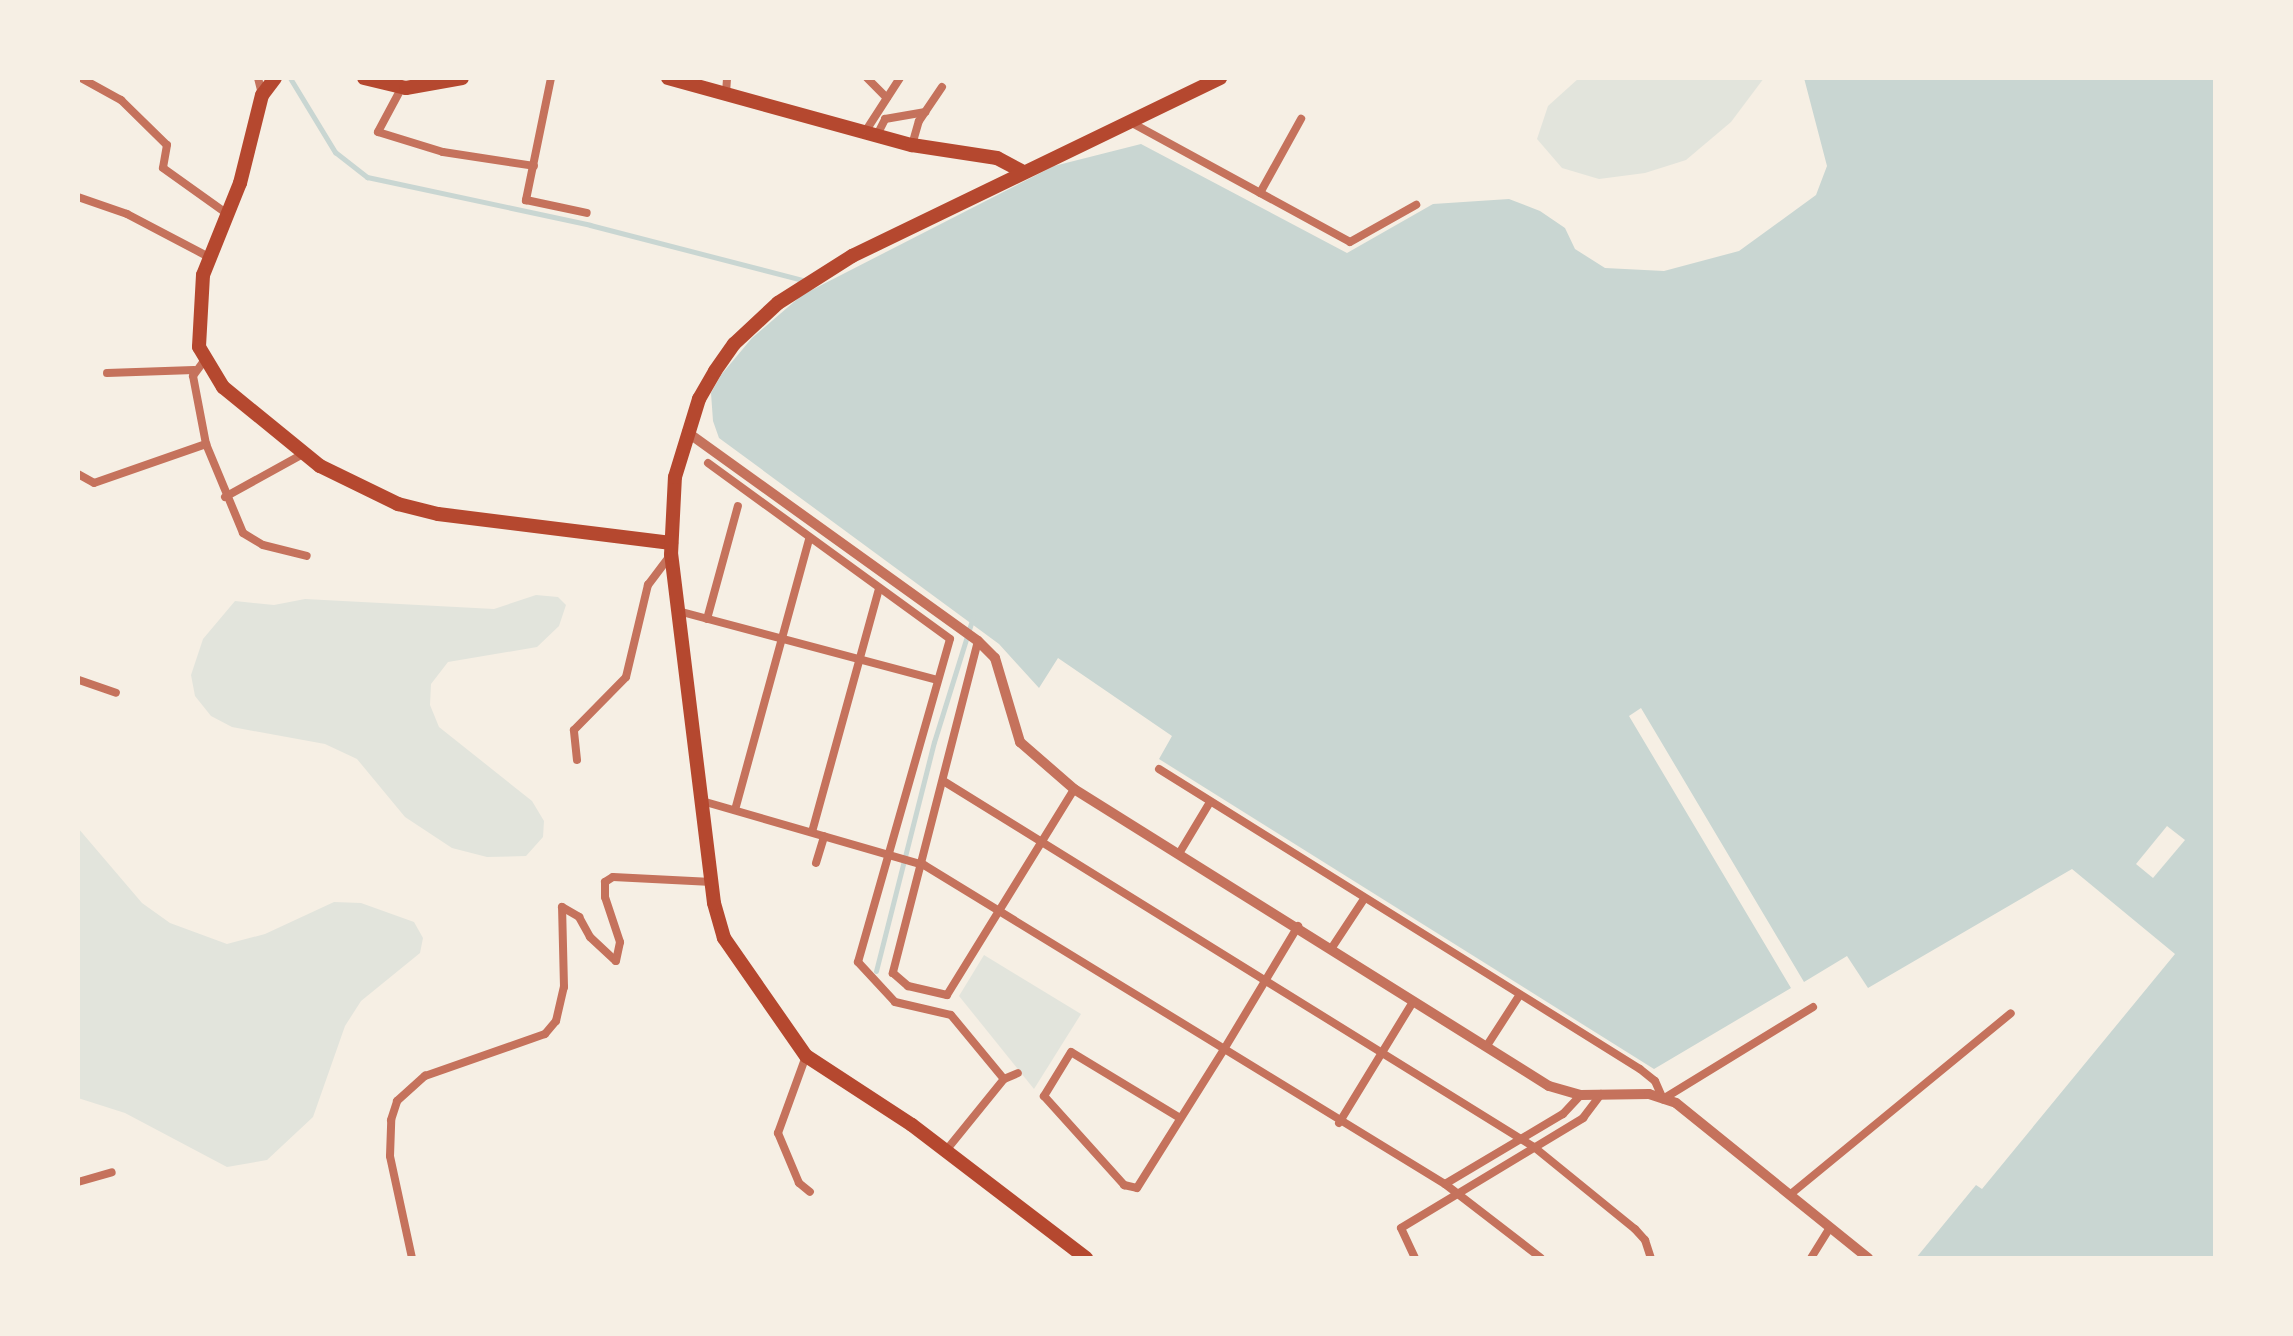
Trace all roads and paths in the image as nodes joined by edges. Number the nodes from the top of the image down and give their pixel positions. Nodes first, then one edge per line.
1 (81, 78) edge
2 (269, 78) edge
3 (364, 78) edge
4 (462, 78) edge
5 (551, 78) edge
6 (668, 78) edge
7 (867, 78) edge
8 (900, 78) edge
9 (1220, 78) edge
10 (727, 86) edge
11 (402, 87) junction
12 (942, 87) dead end
13 (887, 98) junction
14 (926, 112) junction
15 (1301, 119) dead end
16 (1132, 123) junction
17 (871, 133) junction
18 (912, 145) junction
19 (534, 166) junction
20 (1021, 171) junction
21 (1260, 193) junction
22 (78, 197) edge
23 (1416, 205) dead end
24 (226, 213) junction
25 (587, 213) dead end
26 (207, 256) junction
27 (199, 366) junction
28 (107, 373) dead end
29 (687, 432) junction
30 (206, 444) junction
31 (303, 454) junction
32 (708, 463) dead end
33 (78, 474) edge
34 (225, 497) junction
35 (738, 506) dead end
36 (809, 539) junction
37 (671, 549) junction
38 (307, 556) dead end
39 (879, 589) junction
40 (677, 611) junction
41 (707, 619) junction
42 (784, 637) junction
43 (978, 641) junction
44 (859, 659) junction
45 (78, 679) edge
46 (937, 680) junction
47 (116, 693) dead end
48 (577, 760) dead end
49 (1159, 769) dead end
50 (945, 782) junction
51 (1074, 789) junction
52 (702, 801) junction
53 (1210, 802) junction
54 (735, 810) junction
55 (812, 832) junction
56 (824, 836) junction
57 (1042, 840) junction
58 (1180, 852) junction
59 (894, 853) junction
60 (816, 863) dead end
61 (922, 864) junction
62 (712, 882) junction
63 (1364, 899) junction
64 (999, 909) junction
65 (1299, 926) junction
66 (1333, 946) junction
67 (1265, 981) junction
68 (1519, 996) junction
69 (1413, 1002) junction
70 (1813, 1007) dead end
71 (2011, 1013) dead end
72 (1486, 1047) junction
73 (1223, 1051) junction
74 (1380, 1054) junction
75 (806, 1056) junction
76 (1601, 1094) junction
77 (1581, 1095) junction
78 (1663, 1099) junction
79 (1180, 1118) junction
80 (1339, 1123) junction
81 (1521, 1140) junction
82 (1534, 1147) junction
83 (943, 1154) junction
84 (112, 1172) dead end
85 (78, 1182) edge
86 (1445, 1184) junction
87 (810, 1192) dead end
88 (1457, 1192) junction
89 (1792, 1193) junction
90 (1830, 1227) junction
91 (412, 1258) edge
92 (1086, 1258) edge
93 (1415, 1258) edge
94 (1541, 1258) edge
95 (1651, 1258) edge
96 (1811, 1258) edge
97 (1868, 1258) edge

1 - 24 street
2 - 24 main road
3 - 11 main road
4 - 11 main road
5 - 19 street
6 - 10 main road
7 - 13 street
8 - 13 street
9 - 16 main road
10 - 17 main road
11 - 19 street
12 - 14 street
13 - 17 street
14 - 17 street
14 - 18 street
15 - 21 street
16 - 20 main road
16 - 21 street
17 - 18 main road
18 - 20 main road
19 - 25 street
20 - 29 main road
21 - 23 street
22 - 26 street
24 - 26 main road
26 - 27 main road
27 - 28 street
27 - 30 street
27 - 31 main road
29 - 37 main road
29 - 43 street
30 - 33 street
30 - 34 street
31 - 34 street
31 - 37 main road
32 - 36 street
34 - 38 street
35 - 41 street
36 - 39 street
36 - 42 street
37 - 40 main road
37 - 48 street
39 - 44 street
39 - 46 street
40 - 41 street
40 - 52 main road
41 - 42 street
42 - 44 street
42 - 54 street
43 - 50 street
43 - 51 street
44 - 46 street
44 - 55 street
45 - 47 street
46 - 59 street
49 - 53 street
50 - 57 street
50 - 61 street
51 - 57 street
51 - 58 street
52 - 54 street
52 - 62 main road
53 - 58 street
53 - 63 street
54 - 55 street
55 - 56 street
56 - 59 street
56 - 60 street
57 - 64 street
57 - 67 street
58 - 65 street
59 - 61 street
59 - 83 street
61 - 64 street
61 - 64 street
62 - 75 main road
62 - 91 street
63 - 66 street
63 - 68 street
64 - 73 street
65 - 66 street
65 - 67 street
66 - 69 street
67 - 73 street
67 - 74 street
68 - 72 street
68 - 78 street
69 - 72 street
69 - 74 street
70 - 78 street
71 - 89 street
72 - 77 street
73 - 79 street
73 - 80 street
74 - 80 street
74 - 81 street
75 - 83 main road
75 - 87 street
76 - 77 street
76 - 78 street
76 - 82 street
77 - 81 street
78 - 89 street
79 - 79 street
80 - 86 street
81 - 82 street
81 - 86 street
82 - 88 street
82 - 95 street
83 - 92 main road
84 - 85 street
86 - 88 street
88 - 93 street
88 - 94 street
89 - 90 street
90 - 96 street
90 - 97 street

